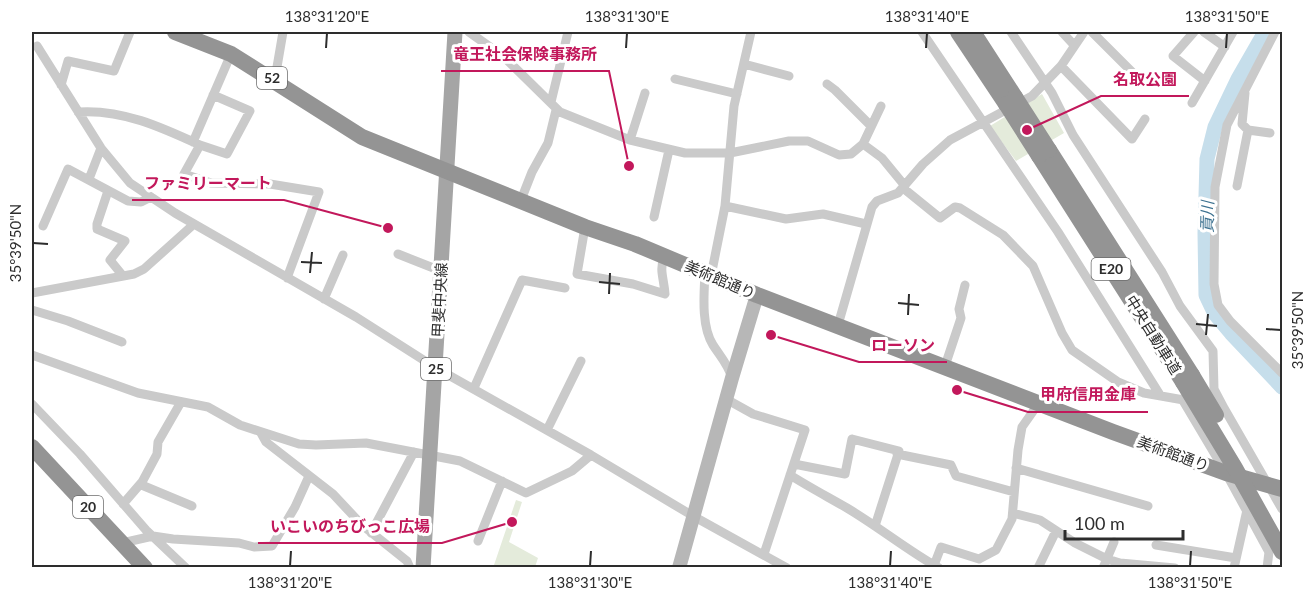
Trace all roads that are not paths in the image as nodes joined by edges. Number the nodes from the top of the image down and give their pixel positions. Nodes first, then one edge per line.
1 (130, 32) edge
2 (175, 32) edge
3 (283, 32) edge
4 (455, 32) edge
5 (469, 32) edge
6 (568, 32) edge
7 (750, 32) edge
8 (922, 32) edge
9 (958, 32) edge
10 (973, 32) edge
11 (1011, 32) edge
12 (1062, 32) edge
13 (1084, 32) edge
14 (1092, 32) edge
15 (1194, 32) edge
16 (1204, 32) edge
17 (1233, 32) edge
18 (1275, 32) edge
19 (1074, 45) junction
20 (37, 46) dead end
21 (1225, 46) junction
22 (231, 54) junction
23 (744, 64) junction
24 (1060, 66) junction
25 (789, 76) dead end
26 (272, 78) junction
27 (1138, 78) dead end
28 (675, 79) dead end
29 (1205, 81) junction
30 (1045, 82) junction
31 (827, 84) dead end
32 (61, 85) junction
33 (1245, 88) junction
34 (645, 93) dead end
35 (737, 94) junction
36 (213, 95) junction
37 (1010, 100) junction
38 (1192, 103) dead end
39 (553, 106) junction
40 (881, 106) dead end
41 (78, 112) junction
42 (1145, 119) dead end
43 (983, 123) junction
44 (871, 126) junction
45 (1248, 130) junction
46 (1270, 133) dead end
47 (630, 140) junction
48 (196, 143) junction
49 (863, 144) junction
50 (100, 148) junction
51 (669, 150) junction
52 (730, 153) junction
53 (448, 170) junction
54 (89, 179) junction
55 (1238, 186) dead end
56 (904, 187) junction
57 (108, 191) junction
58 (151, 197) junction
59 (521, 200) junction
60 (725, 206) junction
61 (654, 217) dead end
62 (195, 224) junction
63 (866, 224) junction
64 (42, 226) dead end
65 (585, 227) junction
66 (398, 254) dead end
67 (343, 255) dead end
68 (664, 257) junction
69 (441, 271) junction
70 (708, 274) junction
71 (123, 276) junction
72 (287, 278) junction
73 (965, 285) dead end
74 (565, 288) dead end
75 (32, 293) edge
76 (757, 296) junction
77 (324, 299) junction
78 (32, 310) edge
79 (838, 325) junction
80 (122, 342) dead end
81 (32, 355) edge
82 (581, 361) dead end
83 (945, 366) junction
84 (436, 368) junction
85 (1282, 373) edge
86 (732, 378) junction
87 (1187, 379) junction
88 (474, 388) junction
89 (1160, 394) junction
90 (726, 399) junction
91 (1182, 399) junction
92 (181, 402) junction
93 (1040, 403) junction
94 (32, 404) edge
95 (1224, 408) junction
96 (547, 430) junction
97 (261, 433) junction
98 (32, 447) edge
99 (414, 452) junction
100 (897, 454) junction
101 (430, 455) junction
102 (591, 455) junction
103 (32, 463) edge
104 (794, 464) junction
105 (1016, 468) junction
106 (1226, 472) junction
107 (790, 475) junction
108 (309, 476) junction
109 (502, 481) junction
110 (142, 482) junction
111 (1276, 487) edge
112 (1014, 492) junction
113 (123, 504) junction
114 (1148, 506) dead end
115 (192, 507) dead end
116 (1282, 509) edge
117 (1247, 510) junction
118 (1013, 513) junction
119 (693, 516) junction
120 (875, 526) junction
121 (1282, 530) edge
122 (1056, 531) junction
123 (371, 532) junction
124 (153, 536) junction
125 (478, 541) dead end
126 (1114, 542) dead end
127 (123, 543) junction
128 (1156, 545) dead end
129 (1282, 552) edge
130 (764, 554) junction
131 (1106, 563) edge
132 (1235, 563) edge
133 (1134, 566) edge
134 (130, 567) edge
135 (145, 567) edge
136 (186, 567) edge
137 (410, 567) edge
138 (423, 567) edge
139 (679, 567) edge
140 (787, 567) edge
141 (935, 567) edge
142 (1038, 567) edge
143 (1175, 567) edge
144 (1267, 567) edge

1 - 32 street
2 - 22 highway, 美術館通り / 52
3 - 26 street
4 - 53 main road, 甲斐中央線 / 25
5 - 39 street
6 - 39 street
7 - 23 street
8 - 43 street
9 - 37 highway, 中央自動車道 / E20
10 - 37 highway, 中央自動車道 / E20
11 - 30 street
12 - 19 street
13 - 19 street
14 - 27 street
15 - 29 street
16 - 21 street
17 - 21 street
18 - 33 street
19 - 24 street
20 - 32 street
21 - 29 street
22 - 26 highway, 美術館通り / 52
22 - 36 street
23 - 25 street
23 - 35 street
24 - 30 street
24 - 42 street
26 - 53 highway, 美術館通り / 52
28 - 35 street
29 - 38 street
30 - 43 street
30 - 95 street
31 - 44 street
32 - 41 street
33 - 45 street
33 - 85 street
34 - 47 street
35 - 52 street
36 - 48 street
36 - 48 street
37 - 87 highway, 中央自動車道 / E20, bridge
39 - 47 street
39 - 59 street
40 - 44 street
41 - 48 street
41 - 50 street
43 - 56 street
43 - 89 street
44 - 49 street
45 - 46 street
45 - 55 street
47 - 51 street
48 - 72 street
49 - 52 street
49 - 56 street
50 - 54 street
50 - 58 street
51 - 52 street
51 - 61 street
52 - 60 street
53 - 59 highway, 美術館通り / 52
53 - 69 main road, 甲斐中央線 / 25
54 - 57 street
54 - 64 street
56 - 63 street
56 - 89 street
57 - 58 street
57 - 71 street
58 - 62 street
59 - 65 highway, 美術館通り / 52
60 - 63 street
60 - 70 street
62 - 71 street
62 - 72 street
63 - 79 street
65 - 68 highway, 美術館通り / 52
65 - 68 street
66 - 69 street
67 - 77 street
68 - 70 highway, 美術館通り / 52
69 - 84 main road, 甲斐中央線 / 25
70 - 76 highway, 美術館通り / 52
70 - 86 street
71 - 75 street
72 - 77 street
73 - 83 street
74 - 88 street
76 - 79 highway, 美術館通り / 52
76 - 86 street
77 - 84 street
78 - 80 street
79 - 83 highway, 美術館通り / 52
81 - 92 street
82 - 96 street
83 - 93 highway, 美術館通り / 52
84 - 88 street
84 - 101 main road, 甲斐中央線 / 25
86 - 90 street
87 - 121 highway, 中央自動車道 / E20, bridge
87 - 129 highway, 中央自動車道 / E20, bridge
88 - 96 street
89 - 91 street
90 - 104 street
90 - 119 street
91 - 95 street
91 - 106 street
92 - 97 street
92 - 110 street
93 - 105 street
93 - 106 highway, 美術館通り / 52
94 - 113 street
95 - 111 street
96 - 102 street
97 - 99 street
97 - 108 street
98 - 127 highway, 20
99 - 101 street
99 - 123 street
100 - 104 street
100 - 112 street
100 - 120 street
101 - 109 street
101 - 138 main road, 甲斐中央線 / 25
102 - 109 street
102 - 119 street
103 - 134 highway, 20
104 - 107 street
105 - 112 street
105 - 114 street
106 - 111 highway, 美術館通り / 52
106 - 117 street
107 - 120 street
107 - 130 street
108 - 123 street
108 - 124 street
109 - 125 street
110 - 113 street
110 - 115 street
111 - 116 street
112 - 118 street
113 - 124 street
117 - 132 street
117 - 144 street
118 - 122 street
118 - 141 street
119 - 130 street
119 - 139 street
120 - 141 street
122 - 131 street
122 - 142 street
123 - 137 street
124 - 127 street
124 - 136 street
126 - 131 street
127 - 135 highway, 20
128 - 132 street
130 - 140 street
131 - 133 street
133 - 143 street

